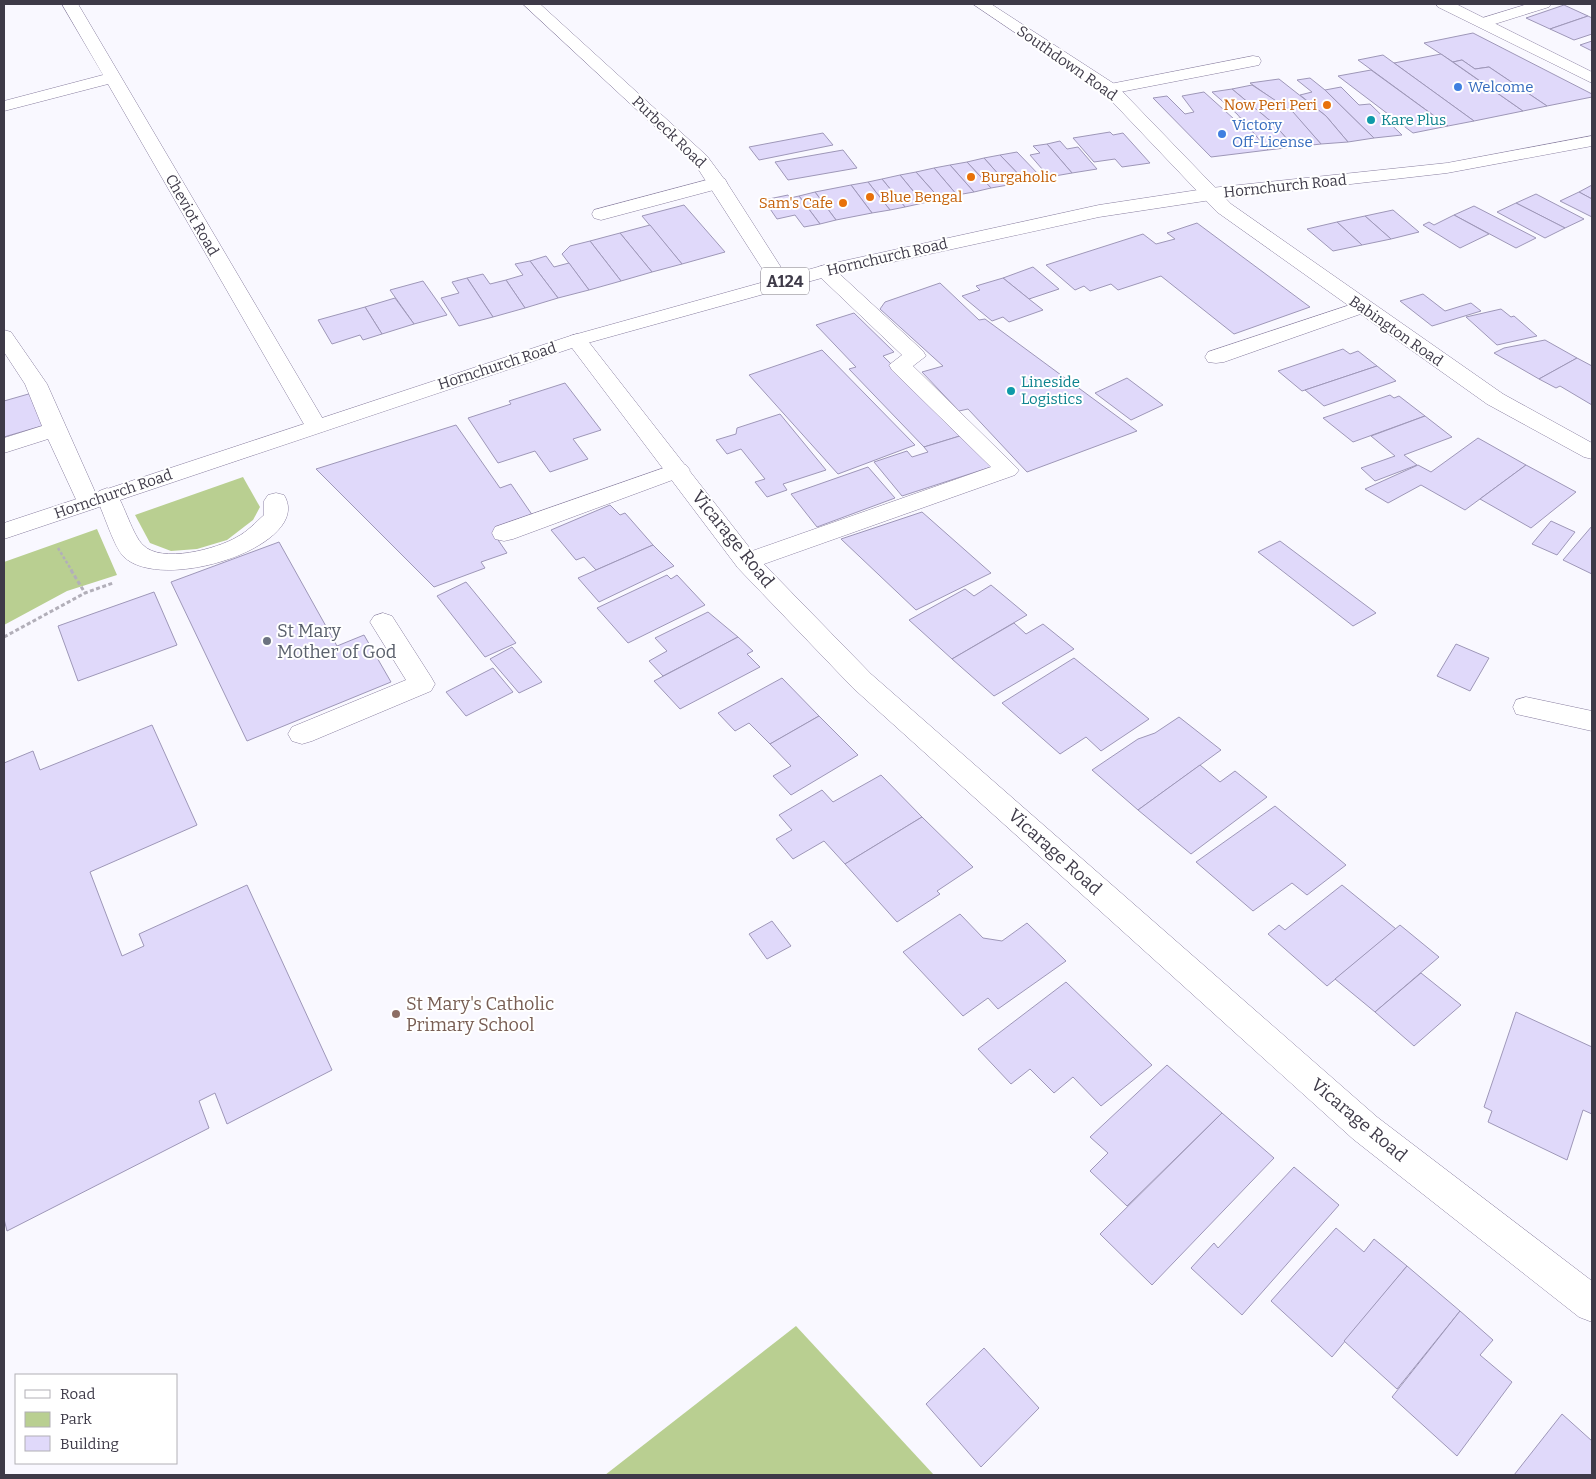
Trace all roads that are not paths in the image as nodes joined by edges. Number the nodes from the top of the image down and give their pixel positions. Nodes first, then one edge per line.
1 (70, 4) edge
2 (531, 4) edge
3 (981, 4) edge
4 (1444, 4) edge
5 (1543, 4) edge
6 (1482, 24) junction
7 (1252, 61) dead end
8 (111, 78) junction
9 (1592, 78) edge
10 (1110, 90) junction
11 (4, 106) edge
12 (1592, 141) edge
13 (718, 183) junction
14 (1211, 194) junction
15 (601, 214) dead end
16 (825, 271) junction
17 (781, 282) junction
18 (1362, 307) junction
19 (4, 336) edge
20 (577, 340) junction
21 (1216, 357) dead end
22 (316, 426) junction
23 (54, 429) junction
24 (4, 446) edge
25 (1592, 452) edge
26 (678, 470) junction
27 (97, 499) junction
28 (276, 501) dead end
29 (4, 531) edge
30 (504, 533) dead end
31 (747, 562) junction
32 (383, 622) dead end
33 (1526, 707) dead end
34 (1592, 721) edge
35 (302, 734) dead end
36 (1592, 1304) edge

1 - 8 street, Cheviot Road
2 - 13 street, Purbeck Road
3 - 10 street, Southdown Road
4 - 6 street
5 - 6 street
6 - 9 street
7 - 10 street
8 - 11 street
8 - 22 street, Cheviot Road
10 - 14 street, Southdown Road
12 - 14 street, Hornchurch Road / A124
13 - 15 street
13 - 17 street, Purbeck Road
14 - 16 street, Hornchurch Road / A124
14 - 18 street, Babington Road
16 - 17 street, Hornchurch Road / A124
16 - 31 street
17 - 20 street, Hornchurch Road / A124
18 - 21 street
18 - 25 street, Babington Road
19 - 23 street
20 - 22 street, Hornchurch Road / A124
20 - 26 street, Vicarage Road
22 - 27 street, Hornchurch Road / A124
23 - 24 street
23 - 27 street
26 - 30 street
26 - 31 street, Vicarage Road
27 - 28 street
27 - 29 street, Hornchurch Road / A124
31 - 36 street, Vicarage Road
32 - 35 street
33 - 34 street

